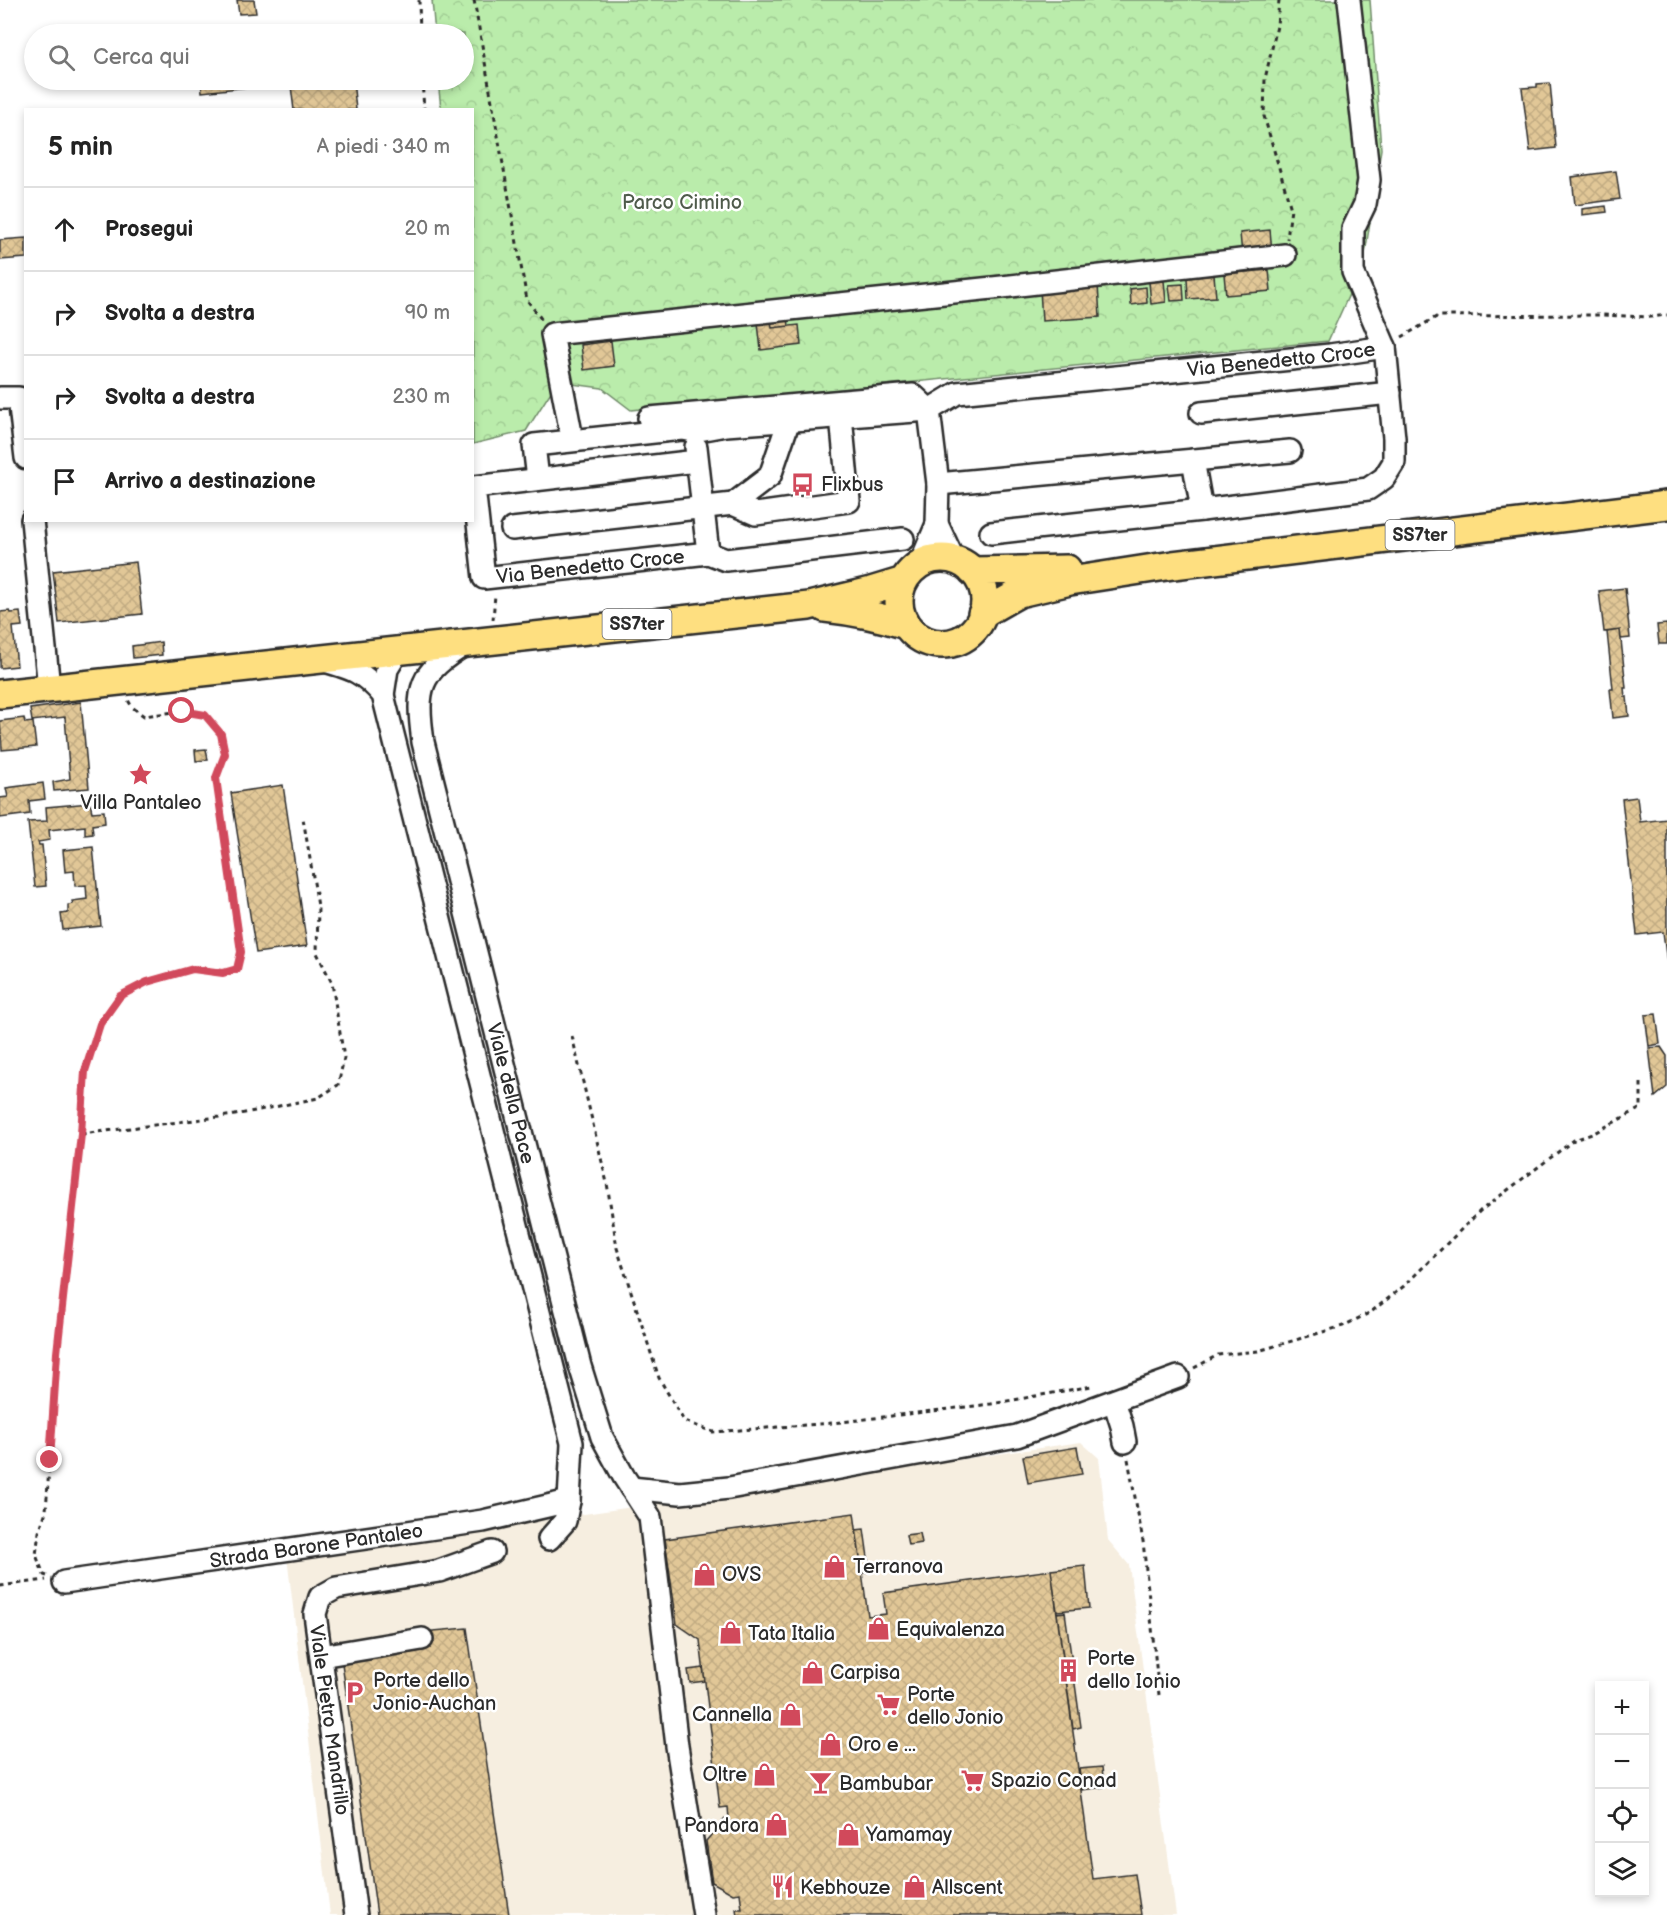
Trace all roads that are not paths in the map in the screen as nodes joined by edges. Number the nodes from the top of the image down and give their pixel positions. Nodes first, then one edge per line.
1 (1349, 0) edge
2 (1285, 255) road end
3 (1385, 347) junction
4 (1390, 393) junction
5 (0, 398) edge
6 (928, 410) junction
7 (1201, 413) dead end
8 (841, 416) junction
9 (789, 420) junction
10 (570, 428) junction
11 (694, 431) junction
12 (24, 441) edge
13 (534, 445) junction
14 (1290, 451) dead end
15 (697, 460) junction
16 (1193, 460) junction
17 (538, 479) junction
18 (938, 484) junction
19 (733, 504) junction
20 (1667, 505) edge
21 (703, 508) junction
22 (1202, 510) junction
23 (32, 522) edge
24 (937, 524) junction
25 (512, 529) dead end
26 (991, 533) dead end
27 (903, 539) dead end
28 (708, 554) junction
29 (1173, 565) junction
30 (963, 566) junction
31 (912, 573) junction
32 (808, 606) junction
33 (982, 614) junction
34 (906, 625) junction
35 (479, 642) junction
36 (398, 651) junction
37 (318, 660) junction
38 (49, 688) junction
39 (0, 694) edge
40 (382, 695) junction
41 (1178, 1377) road end
42 (1114, 1401) junction
43 (1125, 1442) road end
44 (631, 1488) junction
45 (569, 1501) junction
46 (549, 1539) dead end
47 (492, 1552) dead end
48 (59, 1581) road end
49 (423, 1639) dead end
50 (321, 1656) junction
51 (356, 1915) edge
52 (704, 1915) edge

1 - 3 street
2 - 10 street
3 - 4 street
3 - 6 street, Via Benedetto Croce
4 - 7 street
4 - 22 street
5 - 12 street
6 - 8 street
6 - 10 street
6 - 18 street
8 - 9 street
8 - 19 street
9 - 11 street
9 - 19 street
10 - 13 street
11 - 13 street
11 - 15 street
13 - 17 street
14 - 16 street
15 - 17 street, Via Benedetto Croce
15 - 21 street
16 - 18 street
16 - 22 street
17 - 28 street, Via Benedetto Croce
18 - 24 street
19 - 21 street
20 - 29 main road, SS7ter
21 - 25 street
21 - 28 street
22 - 26 street
23 - 38 street
24 - 30 street
24 - 31 street
27 - 28 street, Via Benedetto Croce
29 - 30 main road
29 - 33 main road
30 - 31 main road
30 - 33 main road
31 - 32 main road
31 - 34 main road
32 - 34 main road
32 - 35 main road, SS7ter
33 - 34 main road
35 - 36 main road, SS7ter
35 - 44 street, Viale della Pace
36 - 37 main road, SS7ter
36 - 40 street
37 - 38 main road, SS7ter
37 - 40 street
38 - 39 main road, SS7ter
40 - 45 street, Viale della Pace
41 - 42 street
42 - 43 street
42 - 44 street
44 - 52 street, Viale della Pace
45 - 46 street, Viale della Pace
45 - 48 street, Strada Barone Pantaleo
47 - 50 street, Viale Pietro Mandrillo
49 - 50 street
50 - 51 street, Viale Pietro Mandrillo

